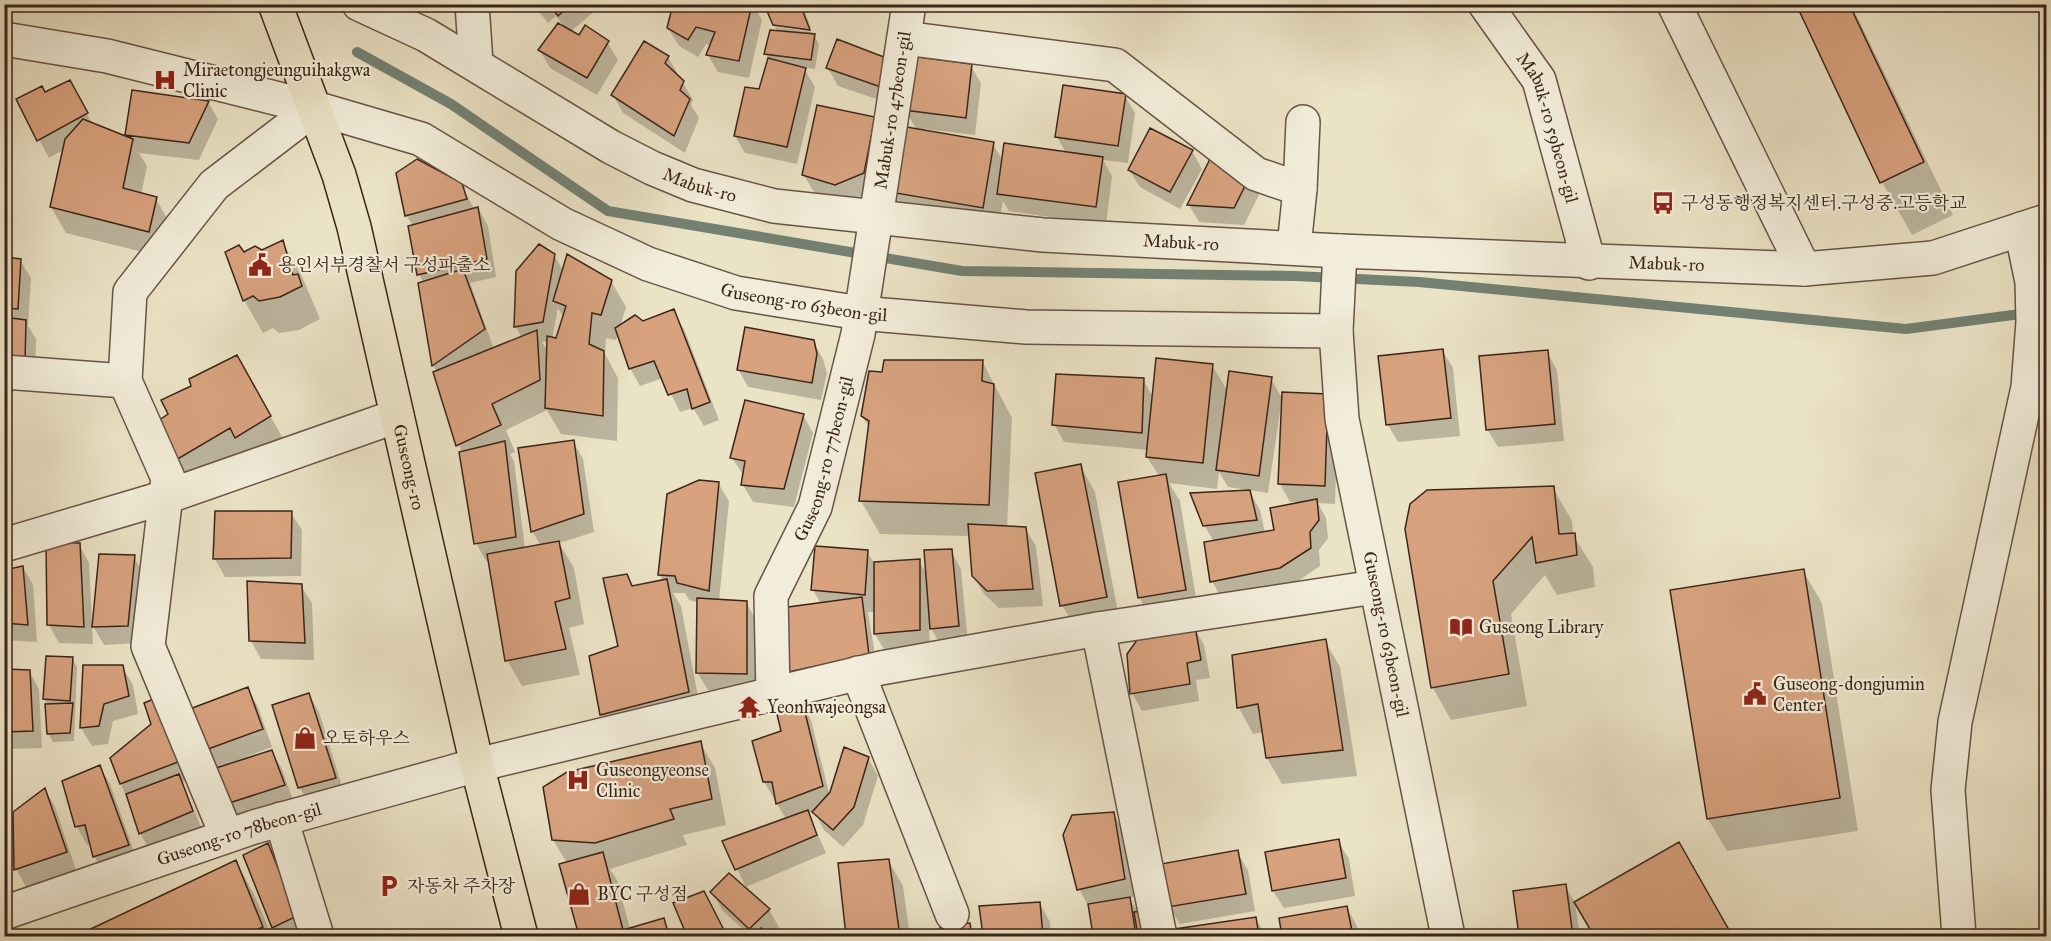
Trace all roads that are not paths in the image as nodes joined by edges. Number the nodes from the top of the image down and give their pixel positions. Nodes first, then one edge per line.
1 (275, 4) edge
2 (359, 4) edge
3 (472, 4) edge
4 (909, 4) edge
5 (1485, 4) edge
6 (1674, 4) edge
7 (904, 38) junction
8 (4, 39) edge
9 (476, 63) junction
10 (315, 108) junction
11 (1303, 122) dead end
12 (1300, 189) junction
13 (875, 218) junction
14 (2034, 225) edge
15 (1294, 247) junction
16 (1340, 252) junction
17 (1589, 263) junction
18 (1804, 269) junction
19 (860, 313) junction
20 (1337, 328) junction
21 (4, 372) edge
22 (125, 381) junction
23 (397, 416) junction
24 (166, 497) junction
25 (4, 545) edge
26 (1375, 587) junction
27 (1098, 629) junction
28 (858, 673) junction
29 (773, 694) junction
30 (477, 765) junction
31 (281, 819) junction
32 (227, 836) junction
33 (4, 913) edge
34 (952, 914) dead end
35 (318, 936) edge
36 (521, 936) edge
37 (1160, 936) edge
38 (1448, 936) edge
39 (1959, 936) edge

1 - 10 main road, Guseong-ro
2 - 9 street, Mabuk-ro
3 - 9 street
4 - 7 street, Mabuk-ro 47beon-gil
5 - 17 street, Mabuk-ro 59beon-gil
6 - 18 street
7 - 12 street
7 - 13 street, Mabuk-ro 47beon-gil
8 - 10 street, Guseong-ro 63beon-gil
9 - 13 street, Mabuk-ro
10 - 19 street, Guseong-ro 63beon-gil
10 - 22 street
10 - 23 main road, Guseong-ro
11 - 12 street
12 - 15 street
13 - 15 street, Mabuk-ro
13 - 19 street, Guseong-ro 77beon-gil
14 - 18 street, Mabuk-ro
14 - 39 street
15 - 16 street, Mabuk-ro
16 - 17 street, Mabuk-ro
16 - 20 street, Guseong-ro 63beon-gil
17 - 18 street, Mabuk-ro
19 - 20 street, Guseong-ro 63beon-gil
19 - 29 street, Guseong-ro 77beon-gil
20 - 26 street, Guseong-ro 63beon-gil
21 - 22 street
22 - 24 street
23 - 24 street
23 - 30 main road, Guseong-ro
24 - 25 street
24 - 32 street
26 - 27 street
26 - 38 street, Guseong-ro 63beon-gil
27 - 28 street
27 - 37 street
28 - 29 street
28 - 34 street
29 - 30 street
30 - 31 street, Guseong-ro 78beon-gil
30 - 36 main road, Guseong-ro
31 - 32 street, Guseong-ro 78beon-gil
31 - 35 street
32 - 33 street, Guseong-ro 78beon-gil

